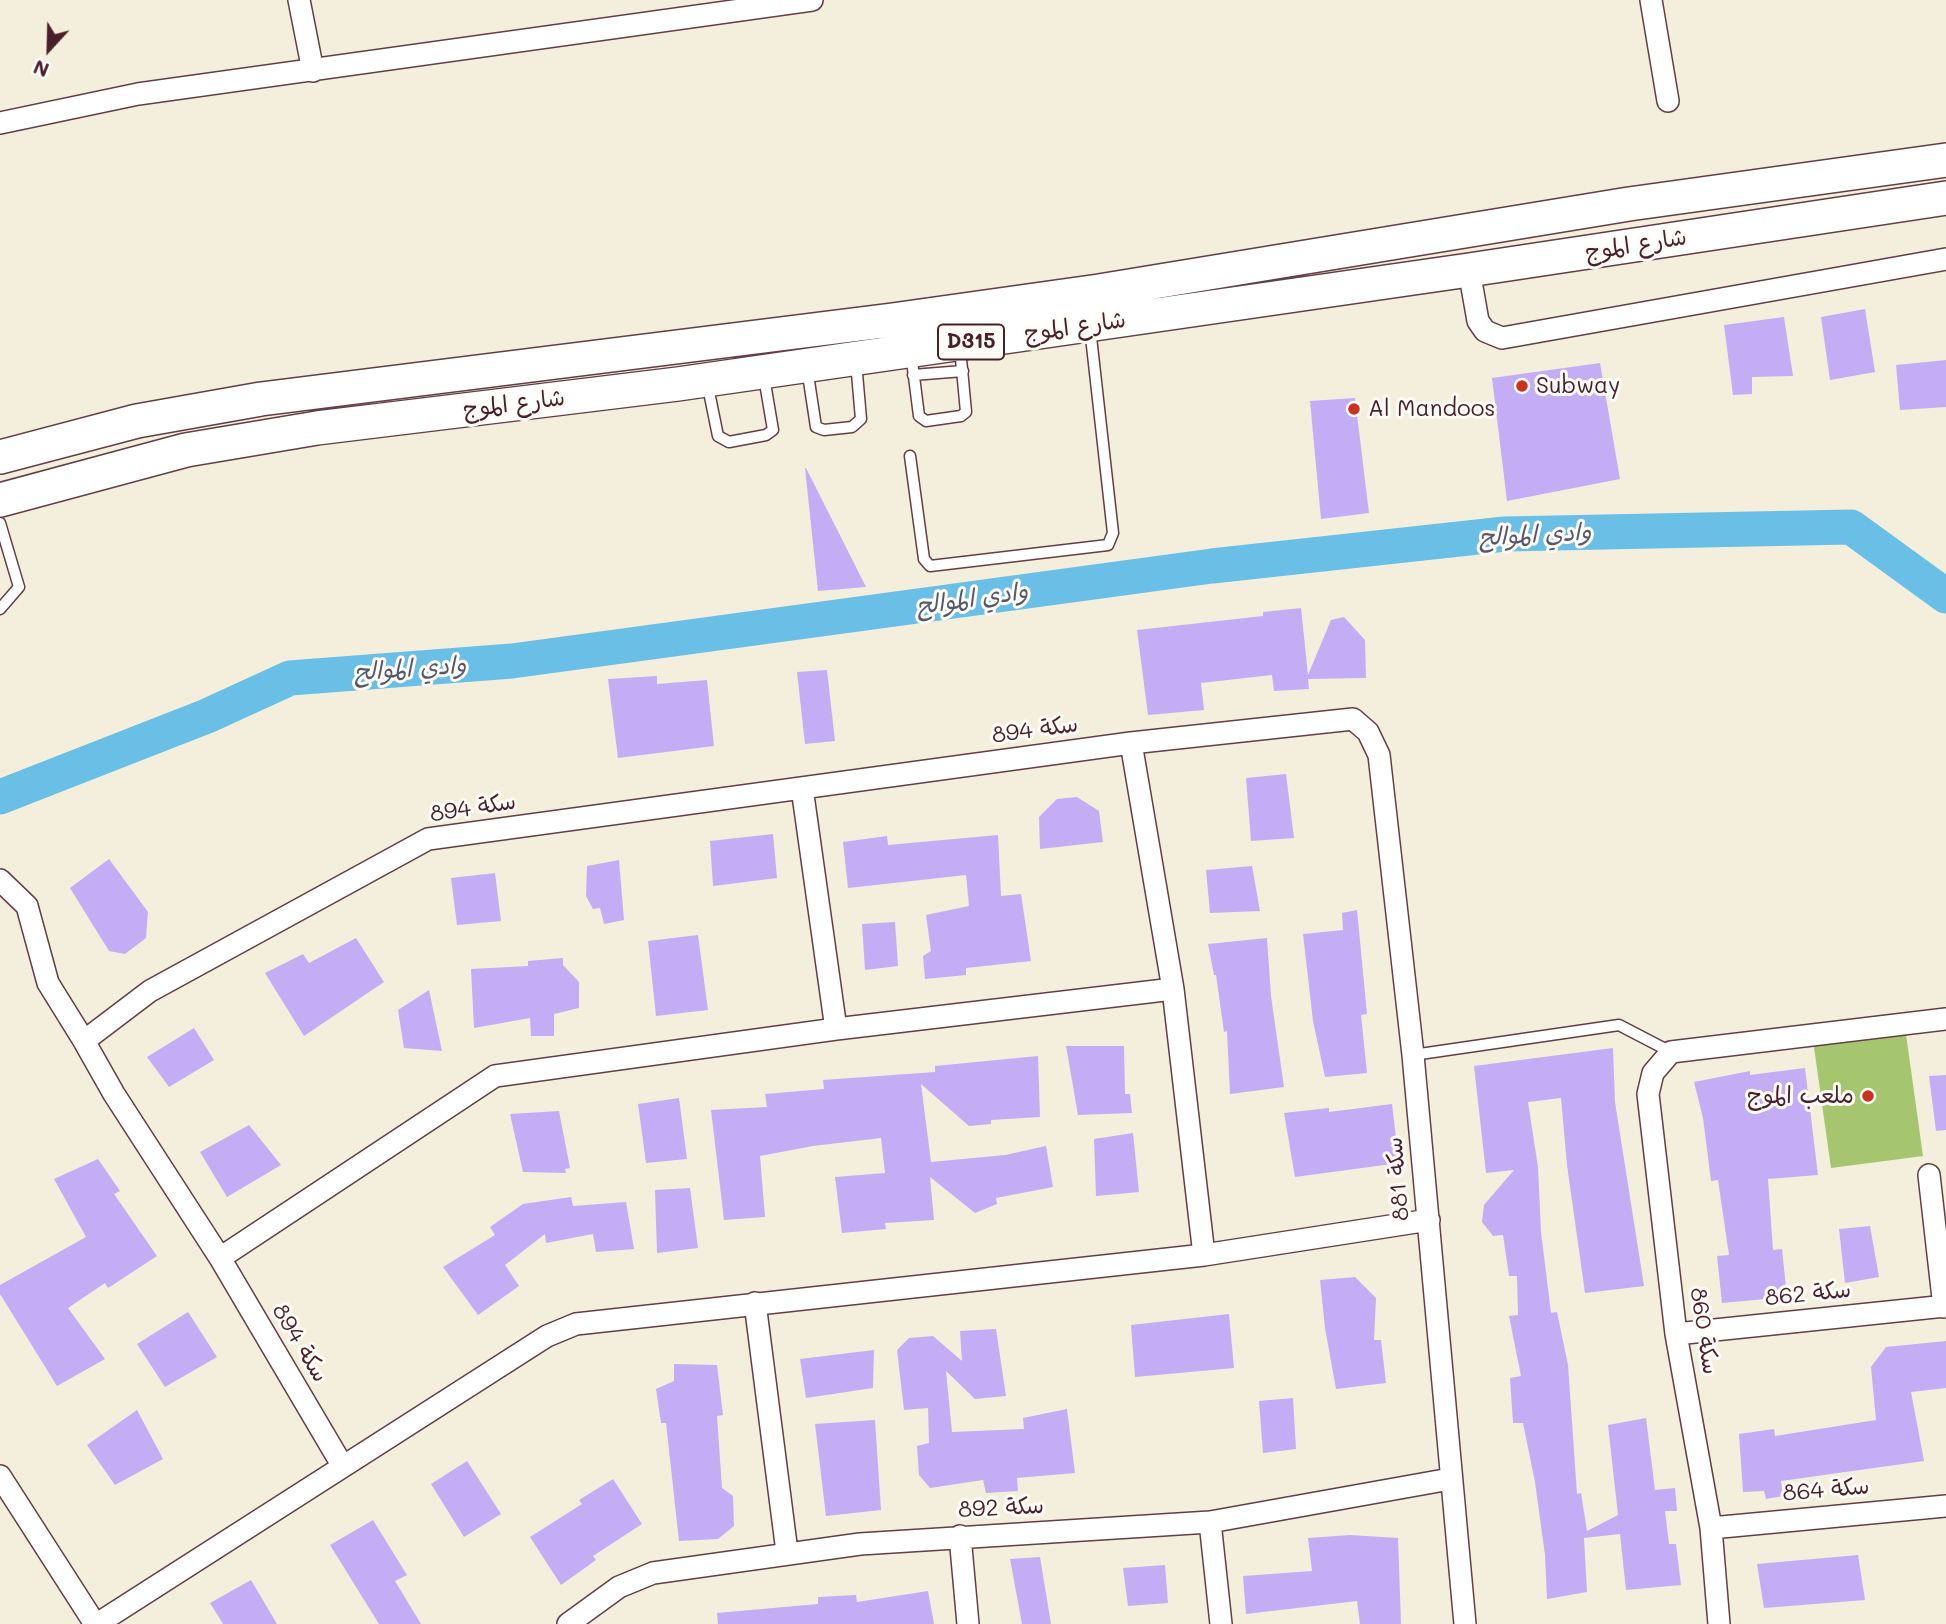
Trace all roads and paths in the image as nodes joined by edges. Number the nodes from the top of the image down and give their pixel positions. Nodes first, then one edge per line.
1 (299, 0) edge
2 (811, 0) edge
3 (1651, 0) edge
4 (313, 71) junction
5 (1668, 101) dead end
6 (0, 123) edge
7 (1946, 160) edge
8 (1946, 198) edge
9 (1946, 259) edge
10 (1469, 270) junction
11 (1089, 325) junction
12 (961, 357) junction
13 (856, 358) junction
14 (912, 363) junction
15 (807, 365) junction
16 (764, 372) junction
17 (706, 380) junction
18 (910, 456) dead end
19 (0, 457) edge
20 (0, 500) edge
21 (0, 523) edge
22 (4, 553) edge
23 (0, 609) edge
24 (1368, 732) joint
25 (1131, 743) junction
26 (802, 788) junction
27 (0, 880) edge
28 (1173, 989) junction
29 (1946, 1019) edge
30 (836, 1029) junction
31 (84, 1041) junction
32 (1671, 1052) junction
33 (1413, 1055) junction
34 (1929, 1175) dead end
35 (1429, 1220) junction
36 (1204, 1255) junction
37 (220, 1258) junction
38 (755, 1303) junction
39 (1945, 1307) edge
40 (1676, 1334) junction
41 (342, 1465) junction
42 (0, 1476) edge
43 (1450, 1479) junction
44 (1946, 1506) edge
45 (1210, 1522) junction
46 (1711, 1528) junction
47 (960, 1536) junction
48 (787, 1552) junction
49 (96, 1624) edge
50 (568, 1624) edge
51 (968, 1624) edge
52 (1221, 1624) edge
53 (1465, 1624) edge
54 (1719, 1624) edge

1 - 4 street
2 - 4 street
3 - 5 street
4 - 6 street
7 - 19 main road, شارع الموج / D315
8 - 10 main road, شارع الموج / D315
9 - 10 street
10 - 11 main road, شارع الموج / D315
11 - 12 main road, شارع الموج / D315
11 - 18 lane
12 - 14 main road, شارع الموج / D315
12 - 14 lane
13 - 14 main road, شارع الموج / D315
13 - 15 main road, شارع الموج / D315
13 - 15 lane
15 - 16 main road, شارع الموج / D315
16 - 17 main road, شارع الموج / D315
16 - 17 lane
17 - 20 main road, شارع الموج / D315
21 - 22 lane
22 - 23 lane
24 - 25 street, سكة 894
24 - 33 street, سكة 881
25 - 26 street, سكة 894
25 - 28 street
26 - 30 street
26 - 31 street, سكة 894
27 - 31 street
28 - 30 street
28 - 36 street
29 - 32 street
30 - 37 street
31 - 37 street, سكة 894
32 - 33 lane
32 - 40 street, سكة 860
33 - 35 street, سكة 881
34 - 39 street
35 - 36 street
35 - 43 street, سكة 881
36 - 38 street
37 - 41 street, سكة 894
38 - 41 street
38 - 48 street
39 - 40 street, سكة 862
40 - 46 street, سكة 860
41 - 49 street
42 - 49 street
43 - 45 street, سكة 892
43 - 53 street, سكة 881
44 - 46 street, سكة 864
45 - 47 street, سكة 892
45 - 52 street
46 - 54 street, سكة 860
47 - 48 street, سكة 892
47 - 51 street
48 - 50 street, سكة 892

